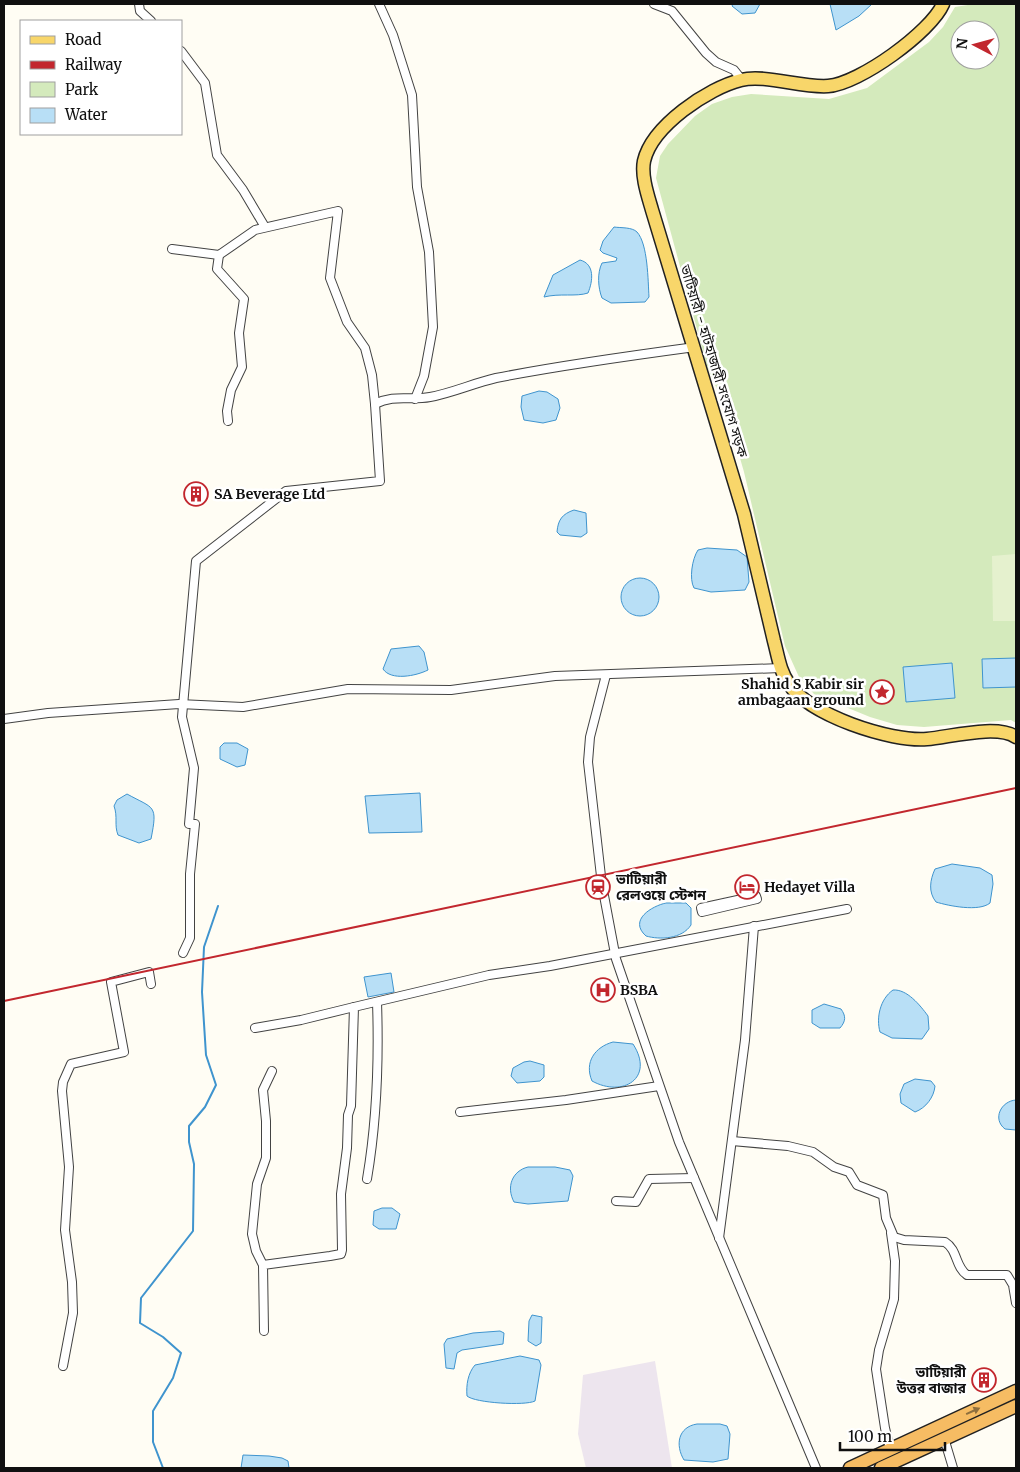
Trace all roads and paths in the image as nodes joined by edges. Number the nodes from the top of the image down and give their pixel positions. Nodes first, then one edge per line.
1 (140, 4) edge
2 (379, 4) edge
3 (654, 4) edge
4 (943, 4) edge
5 (150, 20) edge
6 (182, 52) edge
7 (742, 80) junction
8 (265, 227) junction
9 (172, 249) dead end
10 (219, 255) junction
11 (695, 347) junction
12 (415, 400) junction
13 (375, 404) junction
14 (228, 421) dead end
15 (781, 668) junction
16 (606, 675) junction
17 (183, 706) junction
18 (4, 719) edge
19 (1016, 737) edge
20 (701, 908) joint
21 (847, 909) dead end
22 (754, 926) junction
23 (614, 952) junction
24 (183, 953) dead end
25 (151, 984) dead end
26 (377, 1002) junction
27 (354, 1007) junction
28 (255, 1028) dead end
29 (272, 1071) dead end
30 (659, 1086) junction
31 (460, 1112) dead end
32 (732, 1141) junction
33 (694, 1178) junction
34 (367, 1179) dead end
35 (616, 1202) dead end
36 (891, 1230) junction
37 (719, 1240) junction
38 (263, 1264) junction
39 (1016, 1303) edge
40 (264, 1331) dead end
41 (63, 1366) dead end
42 (1016, 1391) edge
43 (1016, 1406) edge
44 (944, 1438) junction
45 (890, 1449) junction
46 (816, 1468) edge
47 (850, 1468) edge
48 (881, 1468) edge
49 (953, 1468) edge

1 - 5 street
2 - 12 street
3 - 7 street
4 - 7 main road, ভাটিয়ারী - হাটহাজারী সংযোগ সড়ক
6 - 8 street
7 - 11 main road, ভাটিয়ারী - হাটহাজারী সংযোগ সড়ক
8 - 10 street
8 - 13 street
9 - 10 street
10 - 14 street
11 - 12 street
11 - 15 main road, ভাটিয়ারী - হাটহাজারী সংযোগ সড়ক
12 - 13 street
13 - 17 street
15 - 16 street
15 - 19 main road, ভাটিয়ারী - হাটহাজারী সংযোগ সড়ক
16 - 17 street
16 - 23 street
17 - 18 street
17 - 24 street
20 - 20 street
21 - 22 street
22 - 23 street
22 - 32 street
23 - 26 street
23 - 30 street
25 - 41 street
26 - 27 street
26 - 34 street
27 - 28 street
27 - 38 street
29 - 38 street
30 - 31 street
30 - 33 street
32 - 36 street
32 - 37 street
33 - 35 street
33 - 37 street
36 - 39 street
36 - 45 street
37 - 46 street
38 - 40 street
45 -> 42 highway
43 - 44 highway
44 - 48 highway
44 - 49 street
45 - 47 highway

